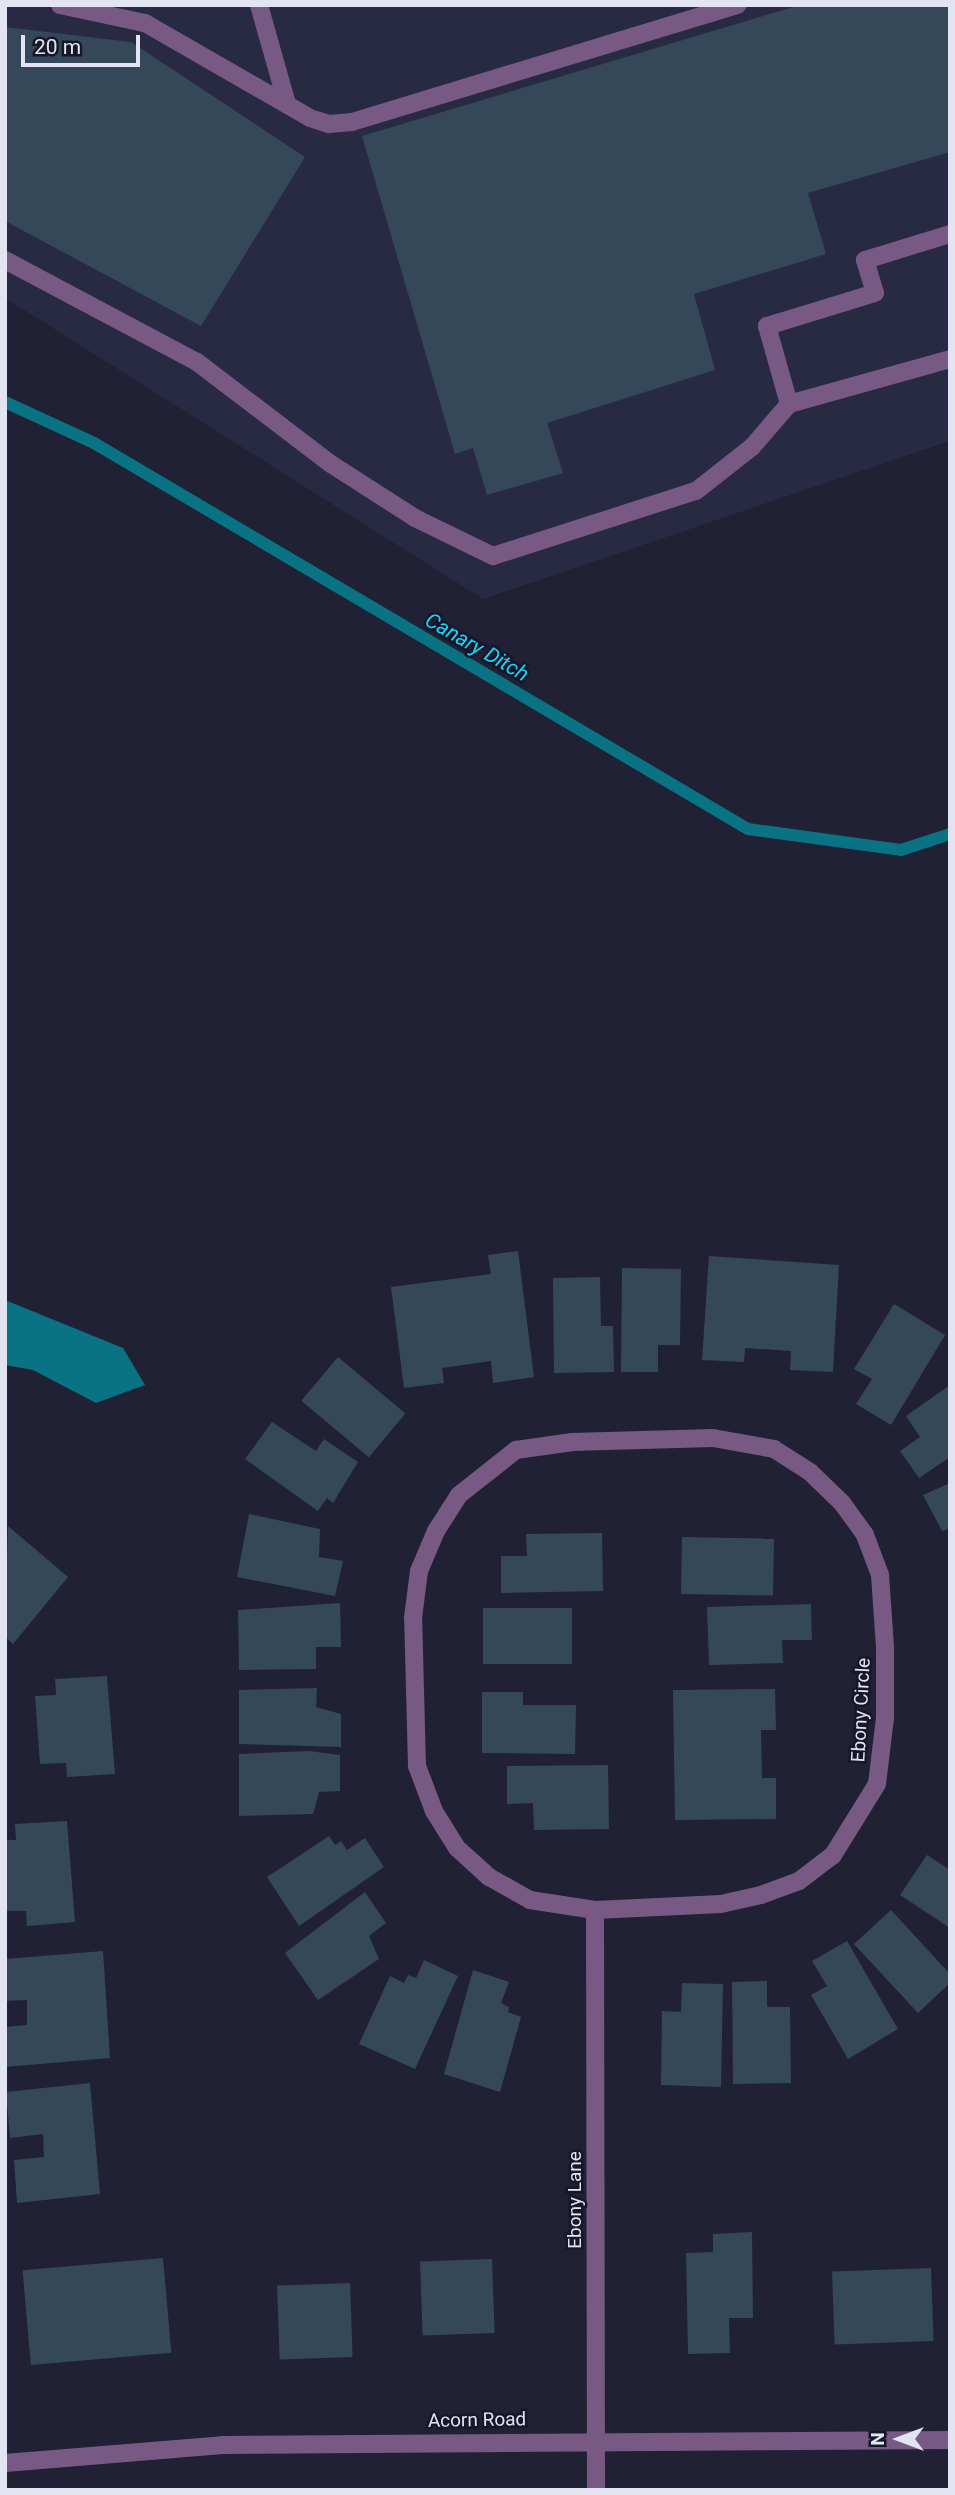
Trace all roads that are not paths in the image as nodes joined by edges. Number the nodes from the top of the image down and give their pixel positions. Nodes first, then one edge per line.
1 (61, 5) edge
2 (259, 5) edge
3 (738, 5) edge
4 (287, 104) junction
5 (950, 234) edge
6 (5, 260) edge
7 (950, 359) edge
8 (789, 404) junction
9 (595, 1909) junction
10 (596, 2440) junction
11 (950, 2440) edge
12 (5, 2463) edge
13 (596, 2490) edge

1 - 4 street
2 - 4 street
3 - 4 street
5 - 8 street
6 - 8 street
7 - 8 street
9 - 9 street, Ebony Circle
9 - 10 street, Ebony Lane
10 - 11 street, Acorn Road
10 - 12 street, Acorn Road
10 - 13 street, Ebony Lane

